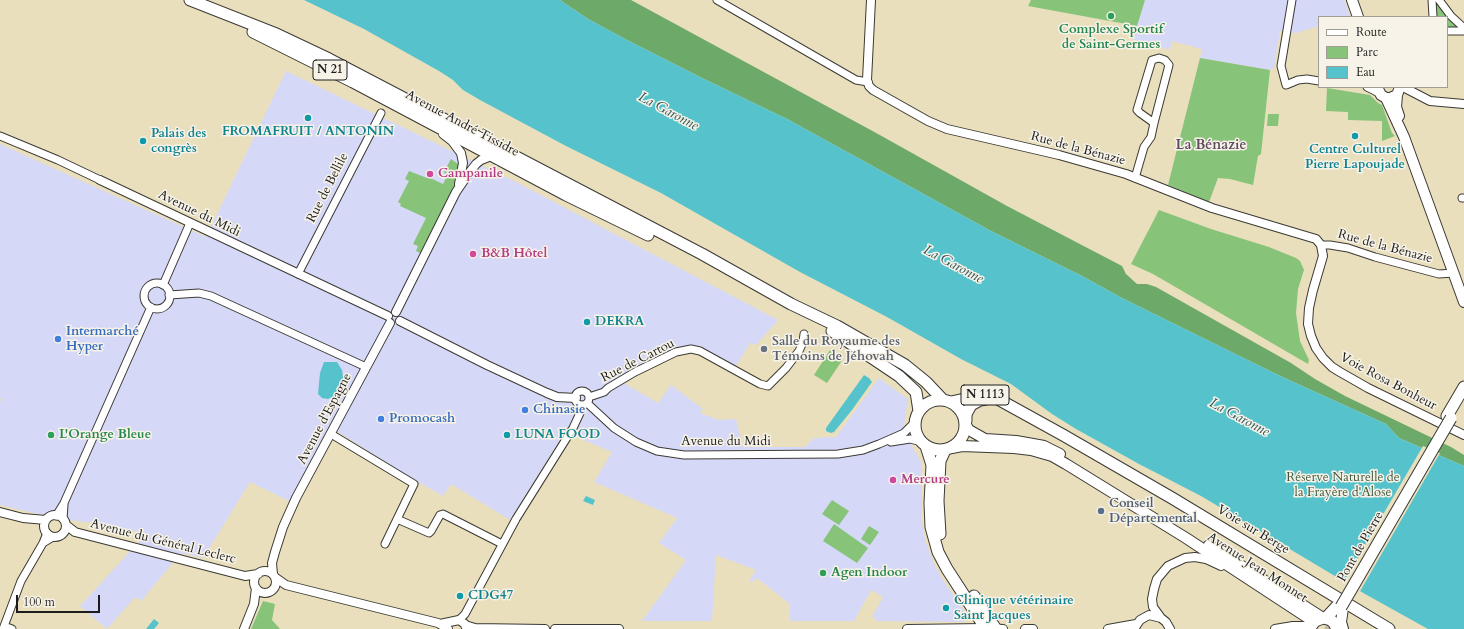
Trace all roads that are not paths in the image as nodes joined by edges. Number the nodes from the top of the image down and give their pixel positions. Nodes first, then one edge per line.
1 (182, 0) edge
2 (190, 0) edge
3 (717, 0) edge
4 (871, 0) edge
5 (1292, 0) edge
6 (1352, 0) edge
7 (1432, 0) edge
8 (1439, 0) edge
9 (1358, 16) edge
10 (1433, 16) edge
11 (1464, 28) edge
12 (1448, 30) edge
13 (1464, 32) edge
14 (1318, 81) edge
15 (868, 82) junction
16 (1369, 88) edge
17 (1401, 90) edge
18 (1381, 93) edge
19 (388, 101) junction
20 (1464, 104) edge
21 (381, 113) dead end
22 (1154, 123) junction
23 (0, 136) edge
24 (1404, 137) junction
25 (491, 156) junction
26 (1135, 178) junction
27 (100, 180) joint
28 (456, 192) junction
29 (190, 223) junction
30 (1321, 245) junction
31 (731, 271) junction
32 (1453, 273) junction
33 (298, 274) junction
34 (1461, 283) edge
35 (163, 285) junction
36 (169, 296) junction
37 (1464, 302) edge
38 (791, 304) junction
39 (151, 307) junction
40 (396, 312) junction
41 (389, 320) junction
42 (400, 321) junction
43 (804, 334) dead end
44 (366, 368) junction
45 (1464, 387) edge
46 (576, 398) junction
47 (947, 401) junction
48 (1462, 401) edge
49 (586, 402) junction
50 (1016, 410) junction
51 (919, 411) junction
52 (1449, 417) junction
53 (914, 423) junction
54 (966, 423) junction
55 (331, 434) junction
56 (1464, 435) edge
57 (879, 444) junction
58 (924, 444) junction
59 (949, 449) junction
60 (0, 512) edge
61 (1157, 514) junction
62 (397, 519) junction
63 (62, 520) junction
64 (48, 530) junction
65 (75, 532) junction
66 (63, 534) junction
67 (385, 544) dead end
68 (502, 544) junction
69 (275, 552) junction
70 (259, 573) junction
71 (245, 576) junction
72 (274, 576) junction
73 (255, 585) junction
74 (286, 585) junction
75 (270, 591) junction
76 (254, 602) junction
77 (1341, 607) junction
78 (1161, 618) junction
79 (1325, 618) junction
80 (1309, 622) edge
81 (440, 624) junction
82 (465, 624) edge
83 (1135, 626) edge
84 (3, 628) edge
85 (1339, 628) edge
86 (12, 629) edge
87 (244, 629) edge
88 (449, 629) edge
89 (545, 629) edge
90 (555, 629) edge
91 (619, 629) edge
92 (907, 629) edge
93 (997, 629) edge
94 (1025, 629) edge
95 (1033, 629) edge
96 (1108, 629) edge
97 (1170, 629) edge
98 (1275, 629) edge
99 (1390, 629) edge

1 - 19 main road, Avenue André Tissidre / N 21
2 - 31 main road, Avenue André Tissidre / N 21
3 - 15 street, Rue de la Bénazie
4 - 15 street
5 - 14 street
6 - 9 main road
7 - 10 street
8 - 11 street
12 - 13 street
15 - 26 street, Rue de la Bénazie
16 - 18 street
17 - 18 main road
17 - 20 street
17 - 24 main road
18 - 24 main road
19 - 25 main road, Avenue André Tissidre / N 21
19 - 28 street
21 - 33 street, Rue de Bellile
22 - 22 street
22 - 26 street
23 - 27 street, Avenue du Midi
24 - 32 main road
25 - 28 street
25 - 31 main road, Avenue André Tissidre / N 21
26 - 30 street, Rue de la Bénazie
27 - 29 street, Avenue du Midi
28 - 40 street
29 - 33 street, Avenue du Midi
29 - 35 street
30 - 32 street, Rue de la Bénazie
30 - 56 street, Voie Rosa Bonheur
31 - 38 main road, Avenue André Tissidre
32 - 34 main road
33 - 41 street, Avenue du Midi
34 - 37 main road
35 - 36 street
35 - 39 street
36 - 39 street
36 - 44 street
38 - 47 main road, Avenue André Tissidre
38 - 51 main road, Avenue André Tissidre
39 - 63 street
40 - 41 street
40 - 42 street
41 - 42 street
41 - 44 street, Avenue d'Espagne
42 - 46 street
43 - 49 street, Rue de Cartou
44 - 55 street, Avenue d'Espagne
45 - 52 main road
46 - 49 street, Avenue du Midi
46 - 49 street
47 - 50 main road, N 1113
47 - 51 main road
47 - 54 main road
48 - 52 main road
49 - 57 street, Avenue du Midi
49 - 68 street
50 - 54 main road, N 1113
50 - 99 main road, Voie sur Berge / N 1113
51 - 53 main road
52 - 77 main road, Pont de Pierre, bridge
53 - 57 street, Avenue du Midi
53 - 58 main road
54 - 59 main road
54 - 61 main road, Avenue Jean Monnet
55 - 62 street
55 - 69 street, Avenue d'Espagne
57 - 58 street, Avenue du Midi
58 - 59 main road
58 - 93 main road
59 - 80 main road, Avenue Jean Monnet
59 - 93 main road
60 - 64 street
61 - 79 main road
61 - 80 main road, Avenue Jean Monnet
62 - 67 street
62 - 68 street
63 - 64 street
63 - 65 street, Avenue du Général Leclerc
63 - 66 street
64 - 66 street, Avenue du Général Leclerc
64 - 84 street
65 - 66 street, Avenue du Général Leclerc
65 - 71 street, Avenue du Général Leclerc
68 - 82 street
69 - 70 street
69 - 72 street
70 - 71 street, Avenue du Général Leclerc
70 - 72 street
70 - 73 street
71 - 73 street, Avenue du Général Leclerc
72 - 74 street
72 - 75 street
73 - 75 street
73 - 76 street
74 - 75 street
74 - 81 street
75 - 76 street
76 - 87 street
77 - 79 main road, Pont de Pierre
77 - 85 main road, Pont de Pierre
78 - 80 street
78 - 83 street
78 - 97 street
79 - 80 main road, Pont de Pierre
79 - 85 main road
80 - 98 street
81 - 82 street
81 - 88 street
82 - 88 street
82 - 89 street
83 - 96 street
84 - 86 street
90 - 91 street
92 - 93 street
94 - 95 street

